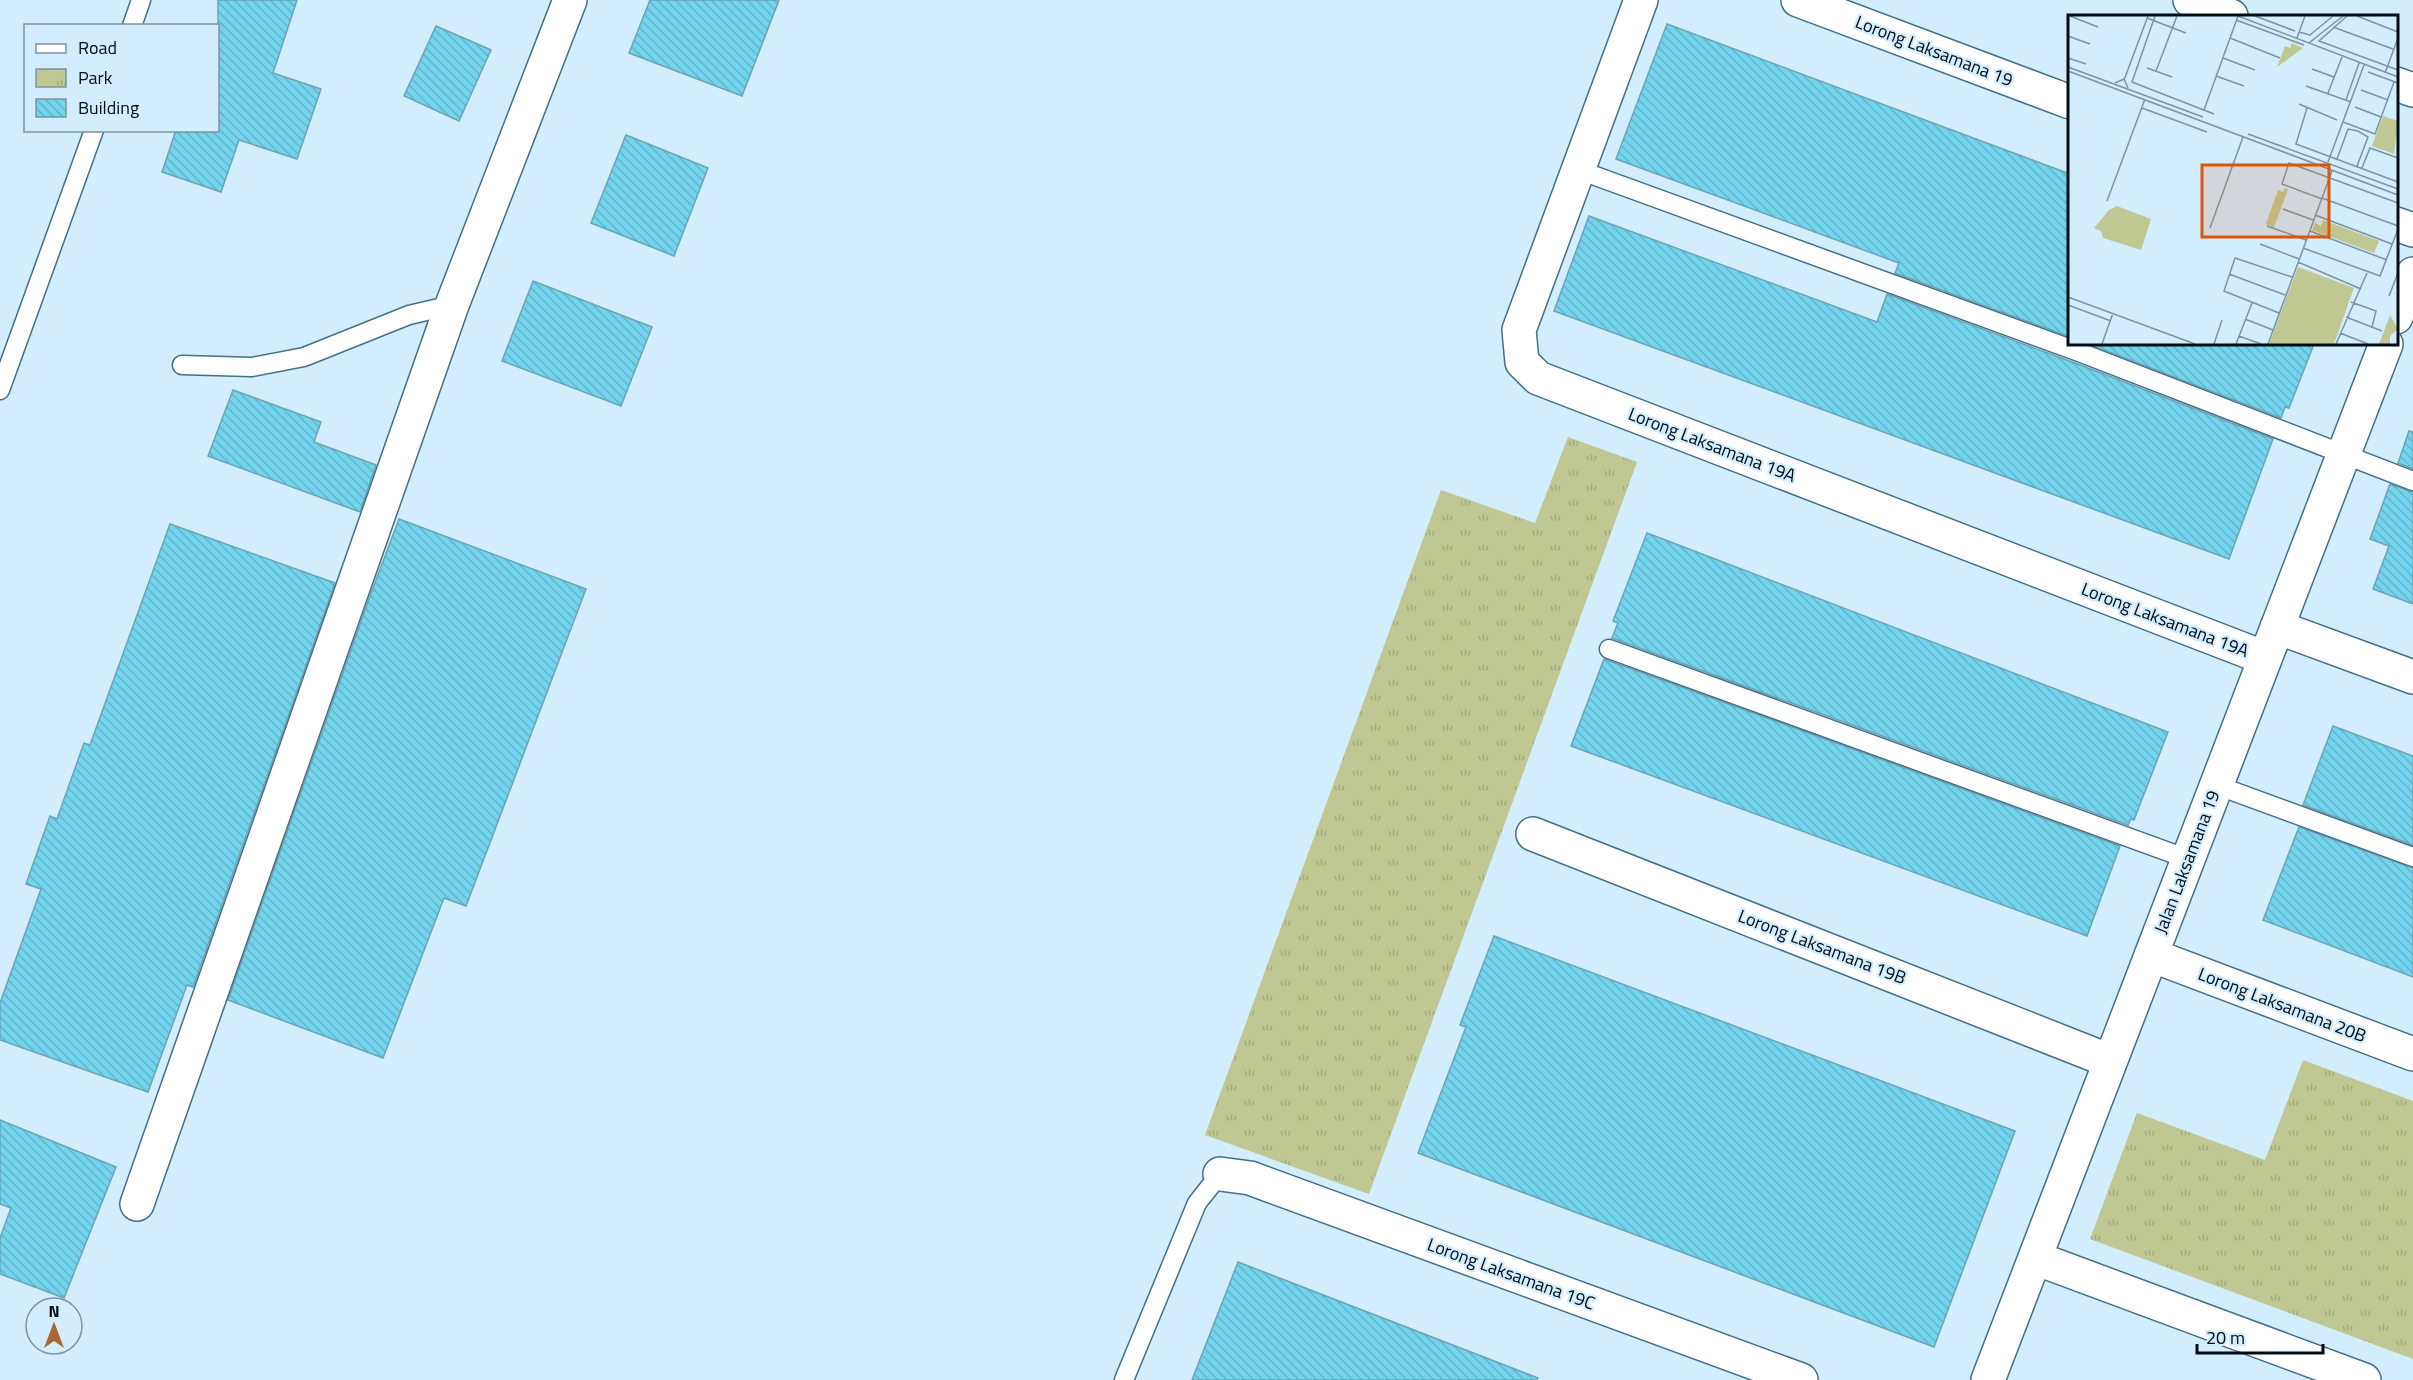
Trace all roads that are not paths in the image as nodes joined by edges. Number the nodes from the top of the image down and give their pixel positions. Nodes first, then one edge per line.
1 (141, 0) edge
2 (570, 0) edge
3 (1641, 0) edge
4 (1798, 0) edge
5 (2190, 0) edge
6 (2228, 15) edge
7 (133, 24) edge
8 (2398, 84) edge
9 (2413, 90) edge
10 (2068, 101) edge
11 (93, 132) edge
12 (1580, 170) junction
13 (2398, 224) edge
14 (2413, 230) edge
15 (2413, 274) edge
16 (452, 305) junction
17 (2398, 314) edge
18 (2386, 345) edge
19 (182, 365) dead end
20 (0, 390) edge
21 (2343, 456) junction
22 (2413, 481) edge
23 (2277, 627) junction
24 (1610, 649) dead end
25 (2265, 658) junction
26 (2413, 677) edge
27 (2216, 785) junction
28 (1533, 834) dead end
29 (2413, 857) edge
30 (2188, 859) junction
31 (2151, 955) junction
32 (2413, 1054) edge
33 (2110, 1060) junction
34 (1220, 1174) joint
35 (137, 1204) dead end
36 (2035, 1257) junction
37 (1125, 1380) edge
38 (1801, 1380) edge
39 (1988, 1380) edge
40 (2364, 1380) edge

1 - 7 lane
2 - 16 street
3 - 12 street, Lorong Laksamana 19A
4 - 10 street, Lorong Laksamana 19
5 - 6 street
8 - 9 street
11 - 20 lane
12 - 21 lane
12 - 25 street, Lorong Laksamana 19A
13 - 14 street
15 - 17 street
16 - 19 lane
16 - 35 street
18 - 21 street, Jalan Laksamana 19
21 - 22 lane
21 - 23 street, Jalan Laksamana 19
23 - 25 street, Jalan Laksamana 19
23 - 26 street
24 - 30 lane
25 - 27 street, Jalan Laksamana 19
27 - 29 lane
27 - 30 street, Jalan Laksamana 19
28 - 33 street, Lorong Laksamana 19B
30 - 31 street, Jalan Laksamana 19
31 - 32 street, Lorong Laksamana 20B
31 - 33 street, Jalan Laksamana 19
33 - 36 street, Jalan Laksamana 19
34 - 37 lane
34 - 38 street, Lorong Laksamana 19C
36 - 39 street, Jalan Laksamana 19
36 - 40 street

